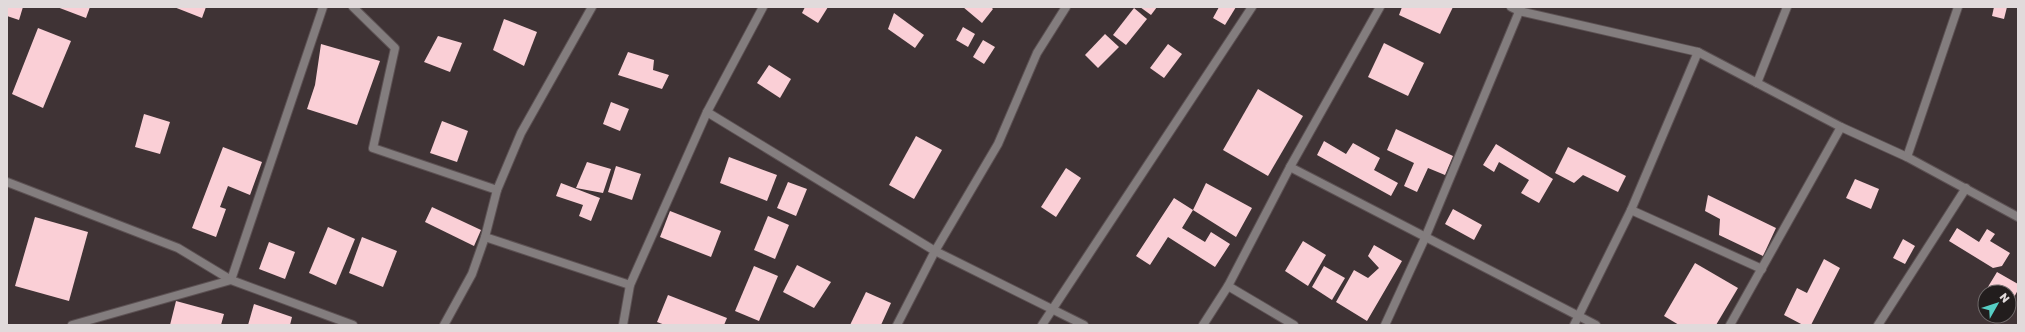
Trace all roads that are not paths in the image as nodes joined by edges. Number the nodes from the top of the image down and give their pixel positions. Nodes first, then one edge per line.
1 (323, 7) edge
2 (353, 7) edge
3 (592, 7) edge
4 (763, 7) edge
5 (1066, 7) edge
6 (1252, 7) edge
7 (1380, 7) edge
8 (1511, 7) edge
9 (1787, 7) edge
10 (1958, 7) edge
11 (1520, 9) edge
12 (1698, 52) junction
13 (1757, 84) junction
14 (707, 112) junction
15 (1840, 127) junction
16 (1906, 157) junction
17 (1290, 167) junction
18 (7, 182) edge
19 (1966, 188) junction
20 (497, 190) junction
21 (1631, 210) junction
22 (2018, 217) edge
23 (485, 236) junction
24 (1425, 238) junction
25 (935, 251) junction
26 (1762, 269) junction
27 (231, 280) junction
28 (630, 285) junction
29 (1228, 286) junction
30 (1052, 308) junction
31 (1580, 316) junction
32 (72, 325) edge
33 (353, 325) edge
34 (444, 325) edge
35 (623, 325) edge
36 (897, 325) edge
37 (1042, 325) edge
38 (1084, 325) edge
39 (1203, 325) edge
40 (1294, 325) edge
41 (1385, 325) edge
42 (1574, 325) edge
43 (1596, 325) edge
44 (1730, 325) edge
45 (1878, 325) edge

1 - 27 street
2 - 20 street
3 - 20 street
4 - 14 street
5 - 25 street
6 - 30 street
7 - 17 street
8 - 11 street
9 - 13 street
10 - 16 street
11 - 12 street
11 - 24 street
12 - 13 street
12 - 21 street
13 - 15 street
14 - 25 street
14 - 28 street
15 - 16 street
15 - 26 street
16 - 19 street
17 - 24 street
17 - 29 street
18 - 27 street
19 - 22 street
19 - 45 street
20 - 23 street
21 - 26 street
21 - 31 street
23 - 28 street
23 - 34 street
24 - 31 street
24 - 41 street
25 - 30 street
25 - 36 street
26 - 44 street
27 - 32 street
27 - 33 street
28 - 35 street
29 - 39 street
29 - 40 street
30 - 37 street
30 - 38 street
31 - 42 street
31 - 43 street

